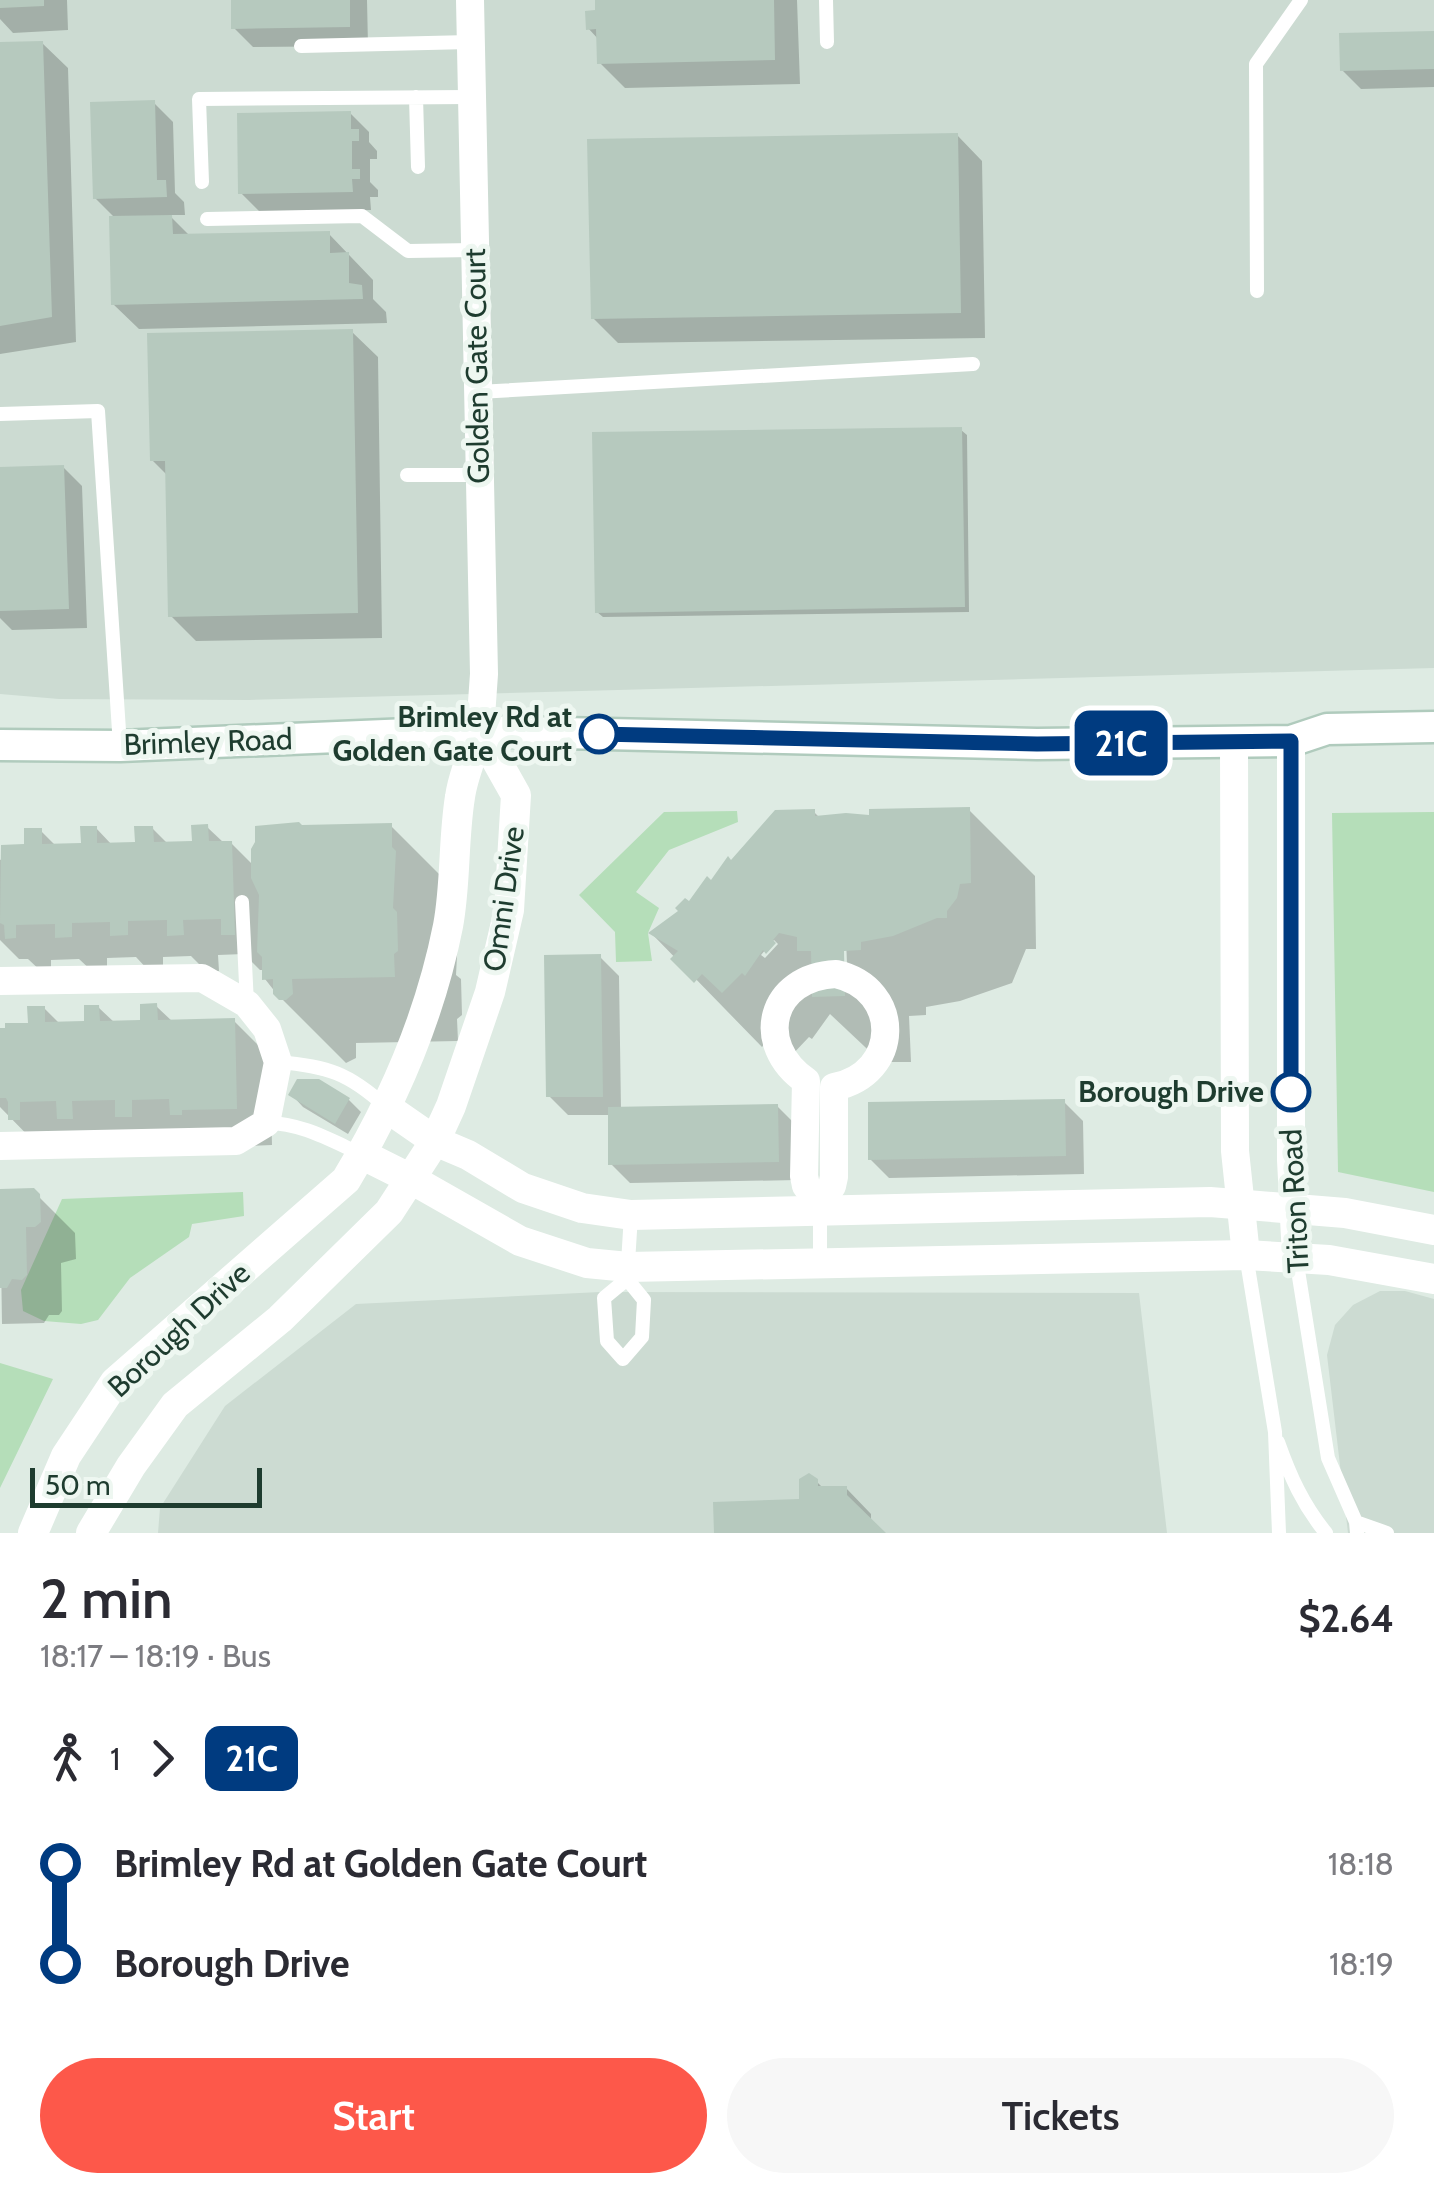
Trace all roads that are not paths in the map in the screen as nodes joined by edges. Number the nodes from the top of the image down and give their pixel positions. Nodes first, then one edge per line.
1 (470, 0) edge
2 (826, 0) edge
3 (1301, 0) edge
4 (470, 42) junction
5 (827, 42) dead end
6 (302, 46) dead end
7 (416, 97) junction
8 (470, 97) junction
9 (418, 167) dead end
10 (202, 182) dead end
11 (207, 220) dead end
12 (474, 250) junction
13 (1257, 291) dead end
14 (973, 364) dead end
15 (478, 392) junction
16 (0, 414) edge
17 (407, 475) dead end
18 (480, 475) junction
19 (1434, 728) edge
20 (480, 732) junction
21 (1291, 741) junction
22 (1234, 742) junction
23 (0, 745) edge
24 (120, 746) junction
25 (242, 902) dead end
26 (0, 982) edge
27 (247, 1004) junction
28 (278, 1062) junction
29 (266, 1123) junction
30 (373, 1132) junction
31 (435, 1141) junction
32 (0, 1146) edge
33 (411, 1179) junction
34 (1240, 1204) junction
35 (820, 1206) junction
36 (1293, 1210) junction
37 (631, 1215) junction
38 (1434, 1230) edge
39 (1246, 1255) junction
40 (1296, 1258) junction
41 (820, 1263) junction
42 (628, 1273) junction
43 (1434, 1279) edge
44 (1274, 1432) junction
45 (1356, 1527) edge
46 (33, 1533) edge
47 (91, 1533) edge
48 (1279, 1533) edge
49 (1326, 1533) edge
50 (1387, 1533) edge

1 - 4 street, Golden Gate Court
2 - 5 lane
3 - 13 lane
4 - 6 lane
4 - 8 street, Golden Gate Court
7 - 8 lane
7 - 9 lane
7 - 10 lane
8 - 12 street, Golden Gate Court
11 - 12 lane
12 - 15 street, Golden Gate Court
14 - 15 lane
15 - 18 street, Golden Gate Court
16 - 24 lane
17 - 18 lane
18 - 20 street, Golden Gate Court
19 - 21 street, Brimley Road
20 - 22 street, Brimley Road
20 - 24 street, Brimley Road
20 - 30 street, Omni Drive
20 - 31 street, Omni Drive
21 - 22 street, Brimley Road
21 - 36 street, Triton Road
22 - 34 street, Triton Road
23 - 24 street, Brimley Road
25 - 27 lane
26 - 27 street
27 - 28 street
28 - 29 street
28 - 30 lane
29 - 30 lane
29 - 32 street
30 - 31 street
30 - 33 street
30 - 46 street, Borough Drive
31 - 33 street, Omni Drive
31 - 37 street
33 - 42 street
33 - 47 street, Borough Drive
34 - 35 street
34 - 36 street
34 - 39 street, Triton Road
35 - 35 street
35 - 37 street
35 - 41 lane
36 - 38 street
36 - 40 street, Triton Road
37 - 42 lane
39 - 40 street
39 - 41 street
39 - 44 lane, Triton Road
40 - 43 street
40 - 45 lane, Triton Road
41 - 42 street
42 - 42 lane
44 - 48 lane, Triton Road
44 - 49 lane
45 - 50 lane

